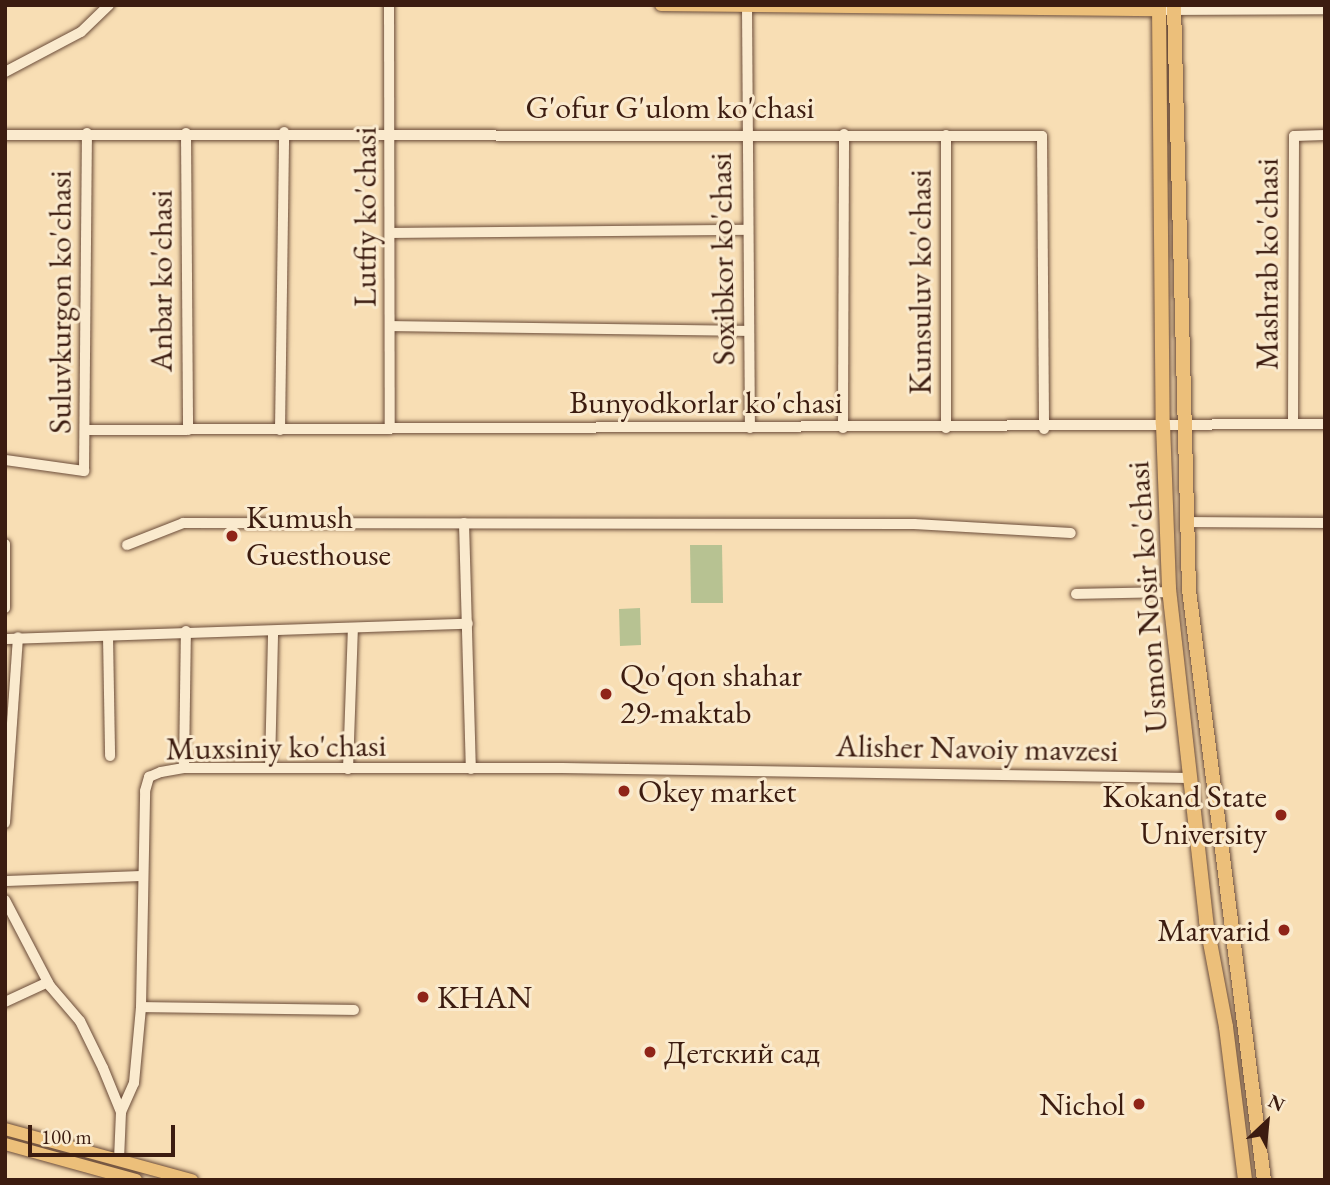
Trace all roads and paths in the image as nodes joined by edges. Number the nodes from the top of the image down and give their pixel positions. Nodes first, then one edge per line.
1 (109, 5) edge
2 (389, 5) edge
3 (662, 5) edge
4 (680, 5) edge
5 (747, 6) edge
6 (1167, 7) edge
7 (1325, 9) edge
8 (5, 72) edge
9 (284, 132) junction
10 (393, 132) junction
11 (87, 133) junction
12 (186, 133) junction
13 (747, 133) junction
14 (844, 134) junction
15 (5, 135) edge
16 (946, 135) junction
17 (1325, 135) edge
18 (748, 230) junction
19 (392, 233) junction
20 (391, 326) junction
21 (749, 331) junction
22 (1163, 424) junction
23 (1183, 424) junction
24 (1293, 424) junction
25 (1325, 424) edge
26 (750, 428) junction
27 (843, 428) junction
28 (946, 428) junction
29 (390, 429) junction
30 (1044, 429) junction
31 (88, 430) junction
32 (188, 430) junction
33 (280, 430) junction
34 (5, 460) edge
35 (1186, 522) junction
36 (464, 523) junction
37 (1325, 523) edge
38 (1071, 533) dead end
39 (5, 544) edge
40 (127, 545) dead end
41 (1169, 592) junction
42 (1076, 594) dead end
43 (5, 608) edge
44 (468, 624) junction
45 (353, 628) junction
46 (186, 631) junction
47 (273, 631) junction
48 (108, 636) junction
49 (18, 637) junction
50 (5, 639) edge
51 (110, 756) dead end
52 (184, 768) junction
53 (270, 768) junction
54 (348, 769) junction
55 (471, 769) junction
56 (1189, 778) junction
57 (5, 823) edge
58 (143, 876) junction
59 (5, 881) edge
60 (5, 900) edge
61 (48, 982) junction
62 (5, 1002) edge
63 (141, 1007) junction
64 (354, 1010) dead end
65 (121, 1112) junction
66 (5, 1129) edge
67 (5, 1144) edge
68 (119, 1160) junction
69 (136, 1180) edge
70 (192, 1180) edge
71 (1245, 1180) edge
72 (1264, 1180) edge

1 - 8 street
2 - 10 street, Lutfiy ko'chasi
3 - 4 main road
4 - 5 main road
5 - 6 main road
5 - 13 street, Soxibkor ko'chasi
6 - 7 street
6 - 22 highway, Usmon Nosir ko'chasi
6 - 23 highway, Usmon Nosir ko'chasi
9 - 10 street, G'ofur G'ulom ko'chasi
9 - 12 street, G'ofur G'ulom ko'chasi
9 - 33 street
10 - 13 street, G'ofur G'ulom ko'chasi
10 - 19 street, Lutfiy ko'chasi
11 - 12 street, G'ofur G'ulom ko'chasi
11 - 15 street, G'ofur G'ulom ko'chasi
11 - 31 street, Suluvkurgon ko'chasi
12 - 32 street, Anbar ko'chasi
13 - 14 street, G'ofur G'ulom ko'chasi
13 - 18 street, Soxibkor ko'chasi
14 - 16 street, G'ofur G'ulom ko'chasi
14 - 27 street
16 - 28 street, Kunsuluv ko'chasi
16 - 30 street, G'ofur G'ulom ko'chasi
17 - 24 street, Mashrab ko'chasi
18 - 19 street
18 - 21 street, Soxibkor ko'chasi
19 - 20 street, Lutfiy ko'chasi
20 - 21 street
20 - 29 street, Lutfiy ko'chasi
21 - 26 street, Soxibkor ko'chasi
22 - 23 street, Bunyodkorlar ko'chasi
22 - 30 street, Bunyodkorlar ko'chasi
22 - 41 highway, Usmon Nosir ko'chasi
23 - 24 street, Bunyodkorlar ko'chasi
23 - 35 highway, Usmon Nosir ko'chasi
24 - 25 street, Bunyodkorlar ko'chasi
26 - 27 street, Bunyodkorlar ko'chasi
26 - 29 street, Bunyodkorlar ko'chasi
27 - 28 street, Bunyodkorlar ko'chasi
28 - 30 street, Bunyodkorlar ko'chasi
29 - 33 street, Bunyodkorlar ko'chasi
31 - 32 street, Bunyodkorlar ko'chasi
31 - 34 street, Suluvkurgon ko'chasi
32 - 33 street, Bunyodkorlar ko'chasi
35 - 37 street
35 - 72 highway, Usmon Nosir ko'chasi
36 - 38 street
36 - 40 street
36 - 44 street
39 - 43 street
41 - 42 street
41 - 56 highway, Usmon Nosir ko'chasi
44 - 45 street
44 - 55 street
45 - 47 street
45 - 54 street
46 - 47 street
46 - 48 street
46 - 52 street
47 - 53 street
48 - 49 street
48 - 51 street
49 - 50 street
49 - 57 street
52 - 53 street, Muxsiniy ko'chasi
52 - 58 street, Muxsiniy ko'chasi
53 - 54 street, Muxsiniy ko'chasi
54 - 55 street, Muxsiniy ko'chasi
55 - 56 street, Alisher Navoiy mavzesi
56 - 71 highway, Usmon Nosir ko'chasi
58 - 59 street
58 - 63 street, Muxsiniy ko'chasi
60 - 61 street
61 - 62 street
61 - 65 street
63 - 64 street
63 - 65 street, Muxsiniy ko'chasi
65 - 68 street
66 - 68 main road
67 - 69 main road
68 - 70 main road

